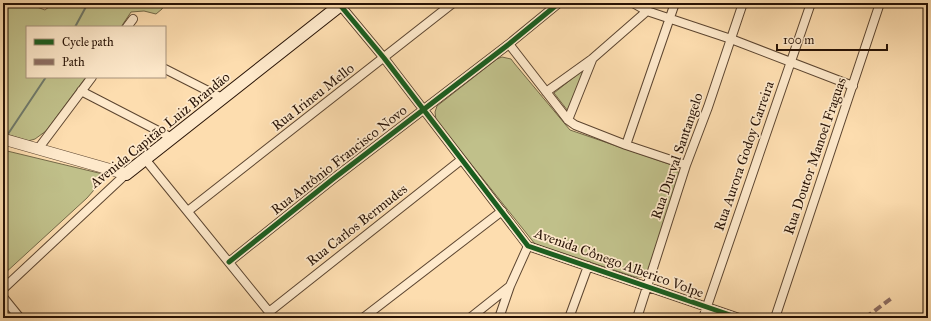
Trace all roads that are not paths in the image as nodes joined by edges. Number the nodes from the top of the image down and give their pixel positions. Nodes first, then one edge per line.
1 (453, 3) edge
2 (559, 3) edge
3 (633, 3) edge
4 (675, 3) edge
5 (743, 3) edge
6 (811, 3) edge
7 (880, 3) edge
8 (342, 4) edge
9 (647, 11) junction
10 (670, 18) junction
11 (133, 19) dead end
12 (128, 26) edge
13 (731, 39) junction
14 (508, 44) junction
15 (384, 58) junction
16 (592, 59) junction
17 (791, 62) junction
18 (166, 70) edge
19 (91, 78) edge
20 (853, 86) junction
21 (82, 91) junction
22 (546, 92) junction
23 (222, 98) junction
24 (423, 110) junction
25 (568, 120) junction
26 (172, 138) junction
27 (3, 139) edge
28 (626, 146) junction
29 (38, 149) junction
30 (145, 159) junction
31 (461, 160) junction
32 (686, 165) junction
33 (126, 174) junction
34 (188, 211) junction
35 (502, 211) junction
36 (528, 246) junction
37 (229, 262) junction
38 (588, 266) junction
39 (510, 286) junction
40 (647, 287) junction
41 (3, 289) edge
42 (3, 297) edge
43 (706, 307) junction
44 (271, 315) edge
45 (20, 318) edge
46 (364, 318) edge
47 (470, 318) edge
48 (499, 318) edge
49 (569, 318) edge
50 (637, 318) edge
51 (703, 318) edge
52 (739, 318) edge
53 (775, 318) edge

1 - 15 street, Rua Irineu Mello
2 - 14 street, Rua Antônio Francisco Novo
3 - 9 street
4 - 10 street
5 - 13 street, Rua Durval Santangelo
6 - 17 street, Rua Aurora Godoy Carreira
7 - 20 street, Rua Doutor Manoel Fraguas
8 - 15 street, Avenida Cônego Alberico Volpe
8 - 23 main road, Avenida Capitão Luiz Brandão
9 - 10 street
9 - 16 street
10 - 13 street
10 - 28 street
11 - 12 street
13 - 17 street
13 - 32 street, Rua Durval Santangelo
14 - 22 street
14 - 24 street, Rua Antônio Francisco Novo
15 - 24 street, Avenida Cônego Alberico Volpe
15 - 34 street, Rua Irineu Mello
16 - 22 street
16 - 25 street
17 - 20 street
17 - 43 street, Rua Aurora Godoy Carreira
18 - 23 street
19 - 21 street
20 - 53 street, Rua Doutor Manoel Fraguas
21 - 26 street
21 - 29 street
22 - 25 street
23 - 26 main road, Avenida Capitão Luiz Brandão
24 - 31 street, Avenida Cônego Alberico Volpe
24 - 37 street, Rua Antônio Francisco Novo
25 - 28 street
26 - 30 main road, Avenida Capitão Luiz Brandão
27 - 29 street
28 - 32 street
29 - 33 street
30 - 33 main road, Avenida Capitão Luiz Brandão
30 - 34 street
31 - 35 street, Avenida Cônego Alberico Volpe
31 - 44 street, Rua Carlos Bermudes
32 - 40 street, Rua Durval Santangelo
33 - 41 street, Avenida Capitão Luiz Brandão
34 - 37 street
35 - 36 street, Avenida Cônego Alberico Volpe
35 - 46 street
36 - 38 street, Avenida Cônego Alberico Volpe
36 - 39 street
37 - 44 street
38 - 40 street, Avenida Cônego Alberico Volpe
38 - 49 street
39 - 47 street
39 - 48 street
40 - 43 street, Avenida Cônego Alberico Volpe
40 - 50 street, Rua Durval Santangelo
42 - 45 street
43 - 51 street, Rua Aurora Godoy Carreira
43 - 52 street, Avenida Cônego Alberico Volpe

